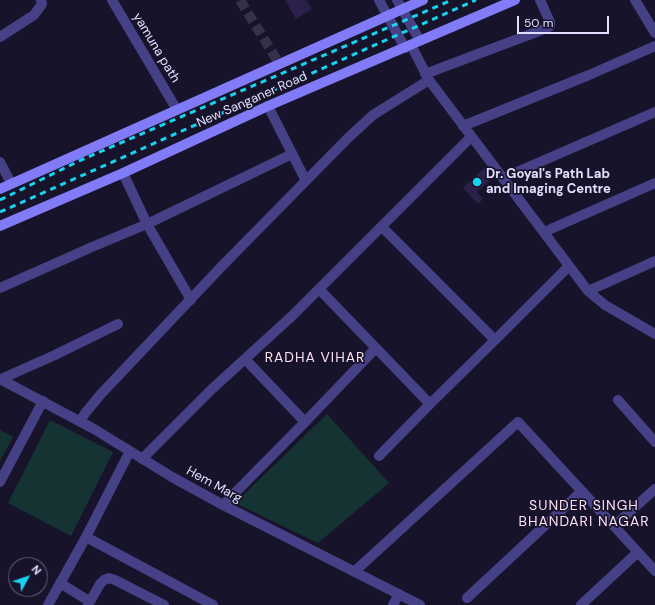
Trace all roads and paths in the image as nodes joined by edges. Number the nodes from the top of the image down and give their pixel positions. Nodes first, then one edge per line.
1 (41, 0) edge
2 (112, 0) edge
3 (379, 0) edge
4 (422, 0) edge
5 (515, 0) edge
6 (540, 0) edge
7 (635, 0) edge
8 (400, 4) edge
9 (388, 15) junction
10 (655, 33) edge
11 (0, 38) edge
12 (412, 45) junction
13 (655, 46) edge
14 (427, 77) junction
15 (268, 106) junction
16 (177, 110) junction
17 (655, 112) edge
18 (463, 126) junction
19 (471, 137) junction
20 (292, 154) junction
21 (0, 162) edge
22 (123, 172) junction
23 (503, 178) junction
24 (306, 181) junction
25 (11, 183) junction
26 (655, 183) edge
27 (0, 189) edge
28 (147, 224) junction
29 (0, 226) edge
30 (382, 227) junction
31 (544, 232) junction
32 (655, 261) edge
33 (569, 266) junction
34 (0, 288) edge
35 (319, 289) junction
36 (588, 291) junction
37 (191, 300) junction
38 (118, 324) dead end
39 (655, 334) edge
40 (495, 340) junction
41 (376, 348) junction
42 (245, 359) junction
43 (0, 379) edge
44 (618, 400) dead end
45 (43, 401) junction
46 (430, 404) junction
47 (80, 421) junction
48 (305, 422) junction
49 (655, 442) edge
50 (130, 451) junction
51 (379, 456) dead end
52 (142, 459) junction
53 (0, 482) edge
54 (655, 489) edge
55 (581, 492) junction
56 (223, 505) junction
57 (614, 526) junction
58 (86, 537) junction
59 (637, 552) junction
60 (655, 571) edge
61 (354, 572) junction
62 (60, 583) junction
63 (399, 594) junction
64 (467, 598) dead end
65 (89, 603) edge
66 (48, 605) edge
67 (164, 605) edge
68 (213, 605) edge
69 (393, 605) edge
70 (420, 605) edge
71 (582, 605) edge

1 - 11 street
2 - 16 street, yamuna path
3 - 9 street
4 - 8 main road, New Sanganer Road
5 - 12 main road, New Sanganer Road
6 - 14 street
7 - 10 street
8 - 9 main road, New Sanganer Road
8 - 12 street
9 - 12 street
9 - 16 main road, New Sanganer Road
12 - 14 street
12 - 15 main road, New Sanganer Road
13 - 18 street
14 - 18 street
14 - 24 street
15 - 20 street
15 - 22 main road, New Sanganer Road
16 - 25 main road, New Sanganer Road
17 - 23 street
18 - 19 street
19 - 23 street
19 - 30 street
20 - 24 street
20 - 28 street
21 - 25 street
22 - 28 street
22 - 29 main road, New Sanganer Road
23 - 31 street
24 - 37 street
25 - 27 main road, New Sanganer Road
26 - 31 street
28 - 34 street
28 - 37 street
30 - 35 street
30 - 40 street
31 - 33 street
32 - 36 street
33 - 36 street
33 - 40 street
35 - 41 street
35 - 42 street
36 - 39 street
37 - 47 street
38 - 43 street
40 - 46 street
41 - 46 street
41 - 48 street
42 - 48 street
42 - 52 street
43 - 45 street, Hem Marg
44 - 49 street
45 - 47 street, Hem Marg
45 - 53 street
46 - 51 street
47 - 50 street, Hem Marg
48 - 56 street
50 - 52 street, Hem Marg
50 - 58 street
52 - 56 street, Hem Marg
54 - 57 street
55 - 57 street
55 - 61 street
55 - 64 street
56 - 61 street, Hem Marg
57 - 59 street
58 - 62 street
58 - 68 street
59 - 60 street
59 - 71 street
61 - 63 street, Hem Marg
62 - 65 street
62 - 66 street
63 - 69 street
63 - 70 street, Hem Marg
65 - 67 street

